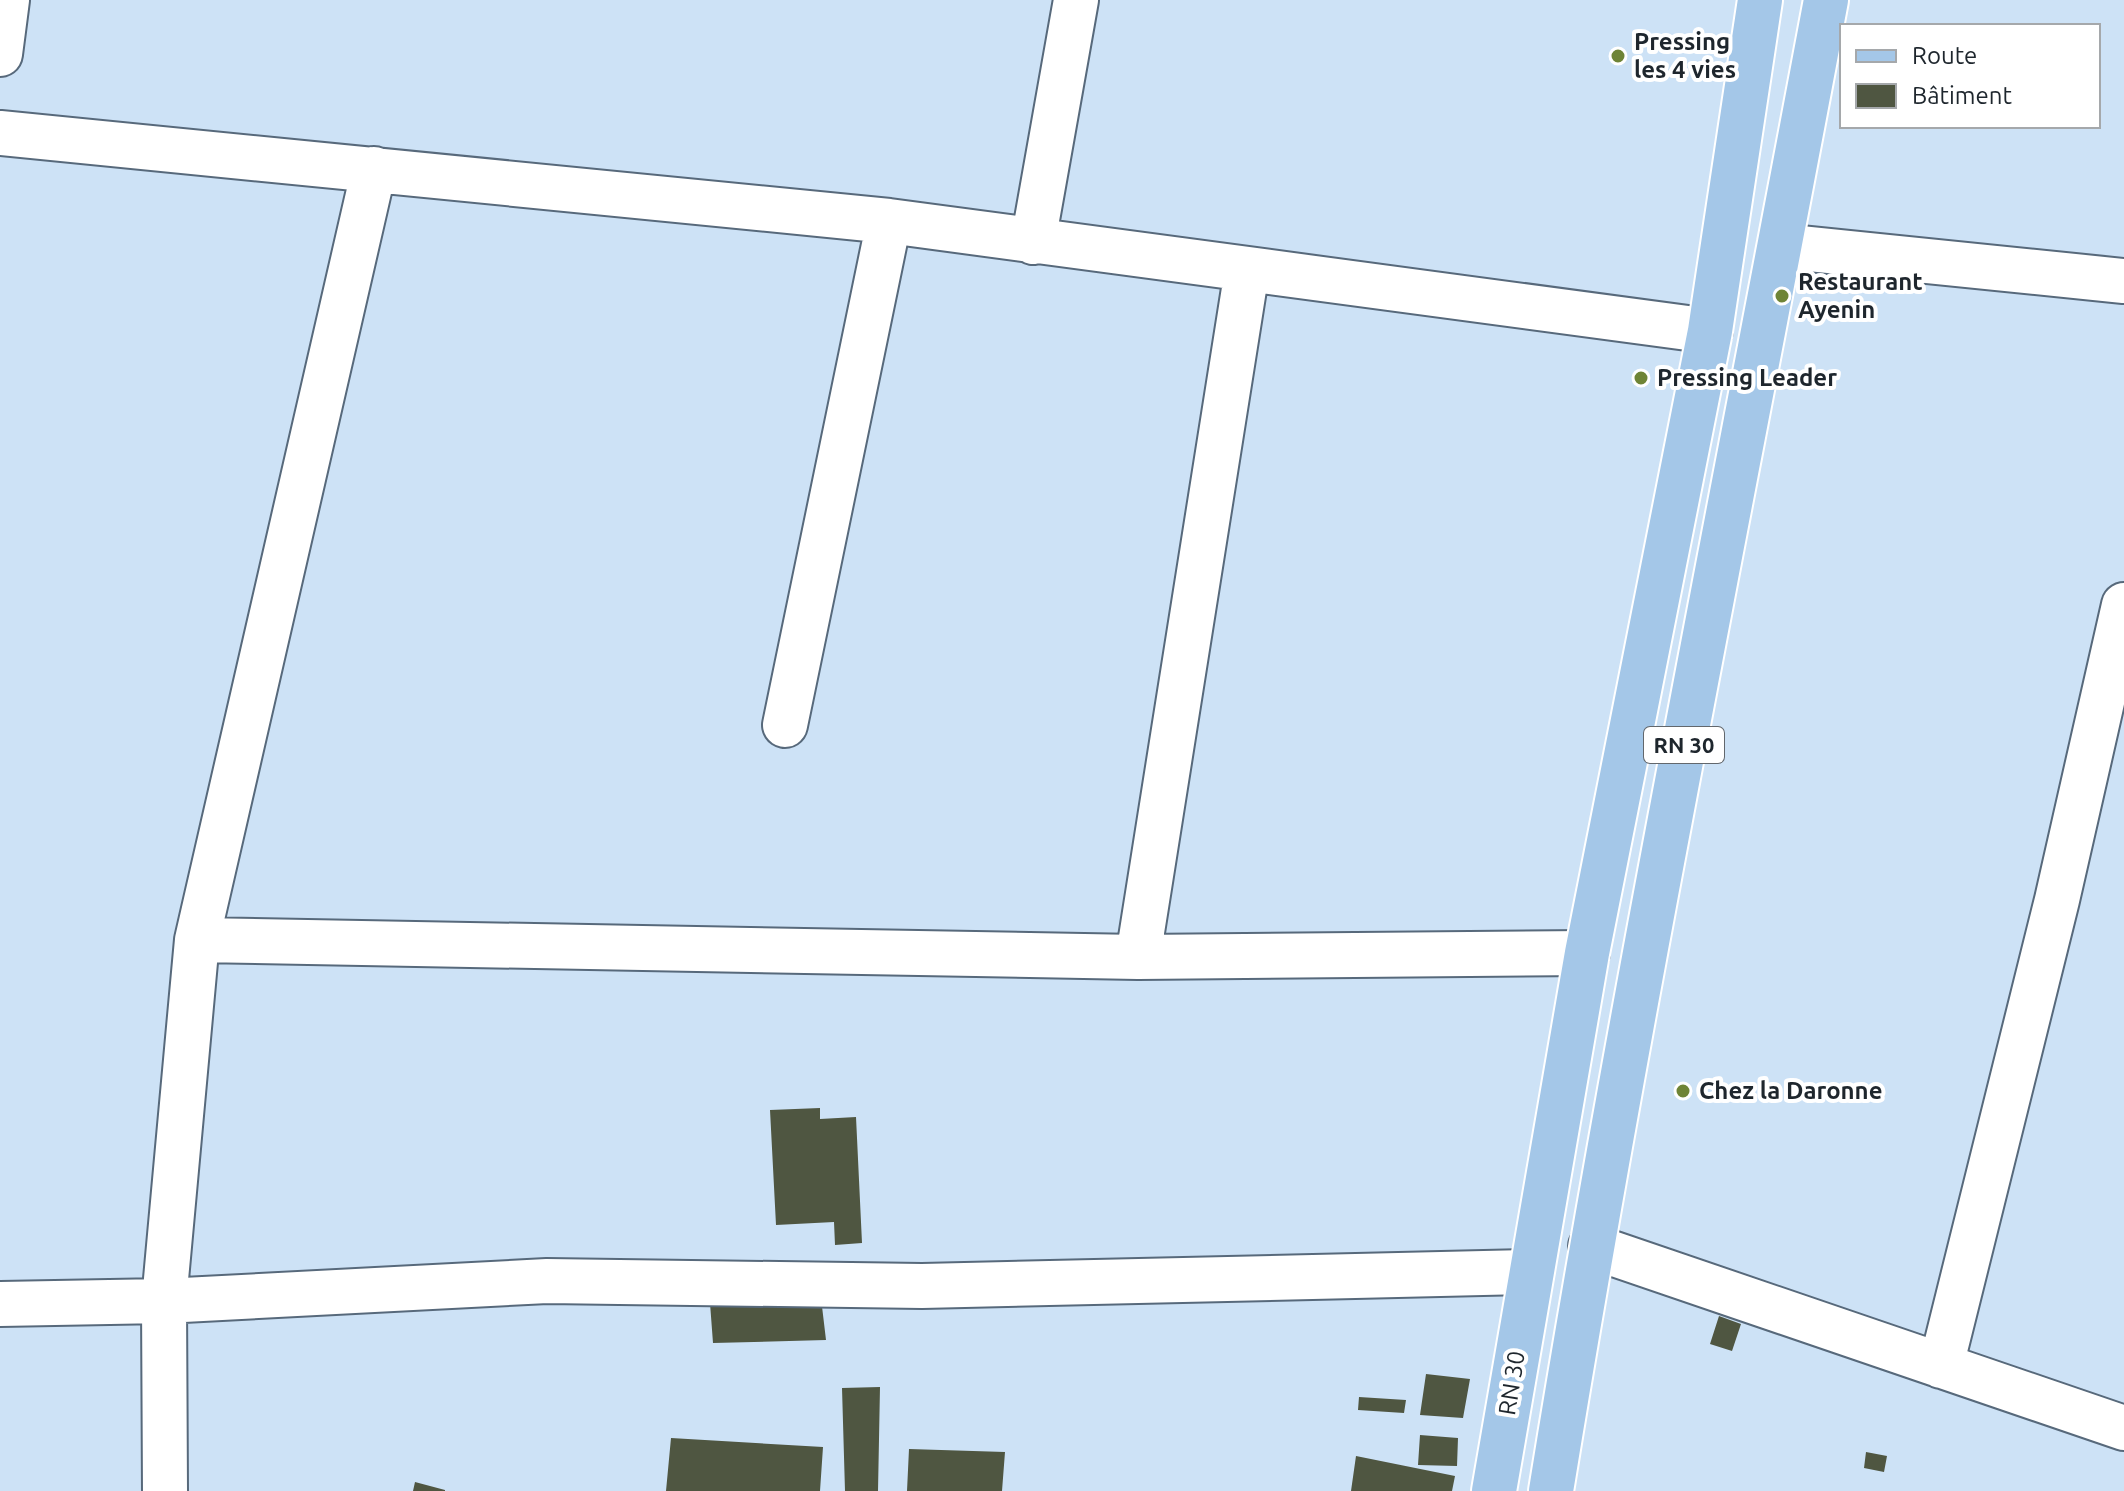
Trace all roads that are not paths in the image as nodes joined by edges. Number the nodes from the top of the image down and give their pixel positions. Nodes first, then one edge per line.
1 (7, 0) edge
2 (1076, 0) edge
3 (1760, 0) edge
4 (1826, 0) edge
5 (0, 54) edge
6 (0, 133) edge
7 (374, 169) junction
8 (889, 221) junction
9 (1033, 242) junction
10 (1780, 246) junction
11 (1247, 270) junction
12 (2124, 281) edge
13 (1710, 331) junction
14 (2124, 605) edge
15 (785, 725) dead end
16 (197, 940) junction
17 (1587, 953) junction
18 (1138, 957) junction
19 (1591, 1246) junction
20 (1530, 1272) junction
21 (164, 1301) junction
22 (0, 1304) edge
23 (1941, 1366) junction
24 (2124, 1428) edge
25 (165, 1491) edge
26 (1494, 1491) edge
27 (1551, 1491) edge

1 - 5 street
2 - 9 street
3 - 13 main road, RN 30 / RN 30
4 - 10 main road, RN 30
6 - 7 street
7 - 8 street
7 - 16 street
8 - 9 street
8 - 15 street
9 - 11 street
10 - 12 street
10 - 19 main road, RN 30
11 - 13 street
11 - 18 street
13 - 17 main road, RN 30 / RN 30
14 - 23 street
16 - 18 street
16 - 21 street
17 - 18 street
17 - 20 main road, RN 30 / RN 30
19 - 23 street
19 - 27 main road, RN 30
20 - 21 street
20 - 26 main road, RN 30 / RN 30
21 - 22 street
21 - 25 street
23 - 24 street

